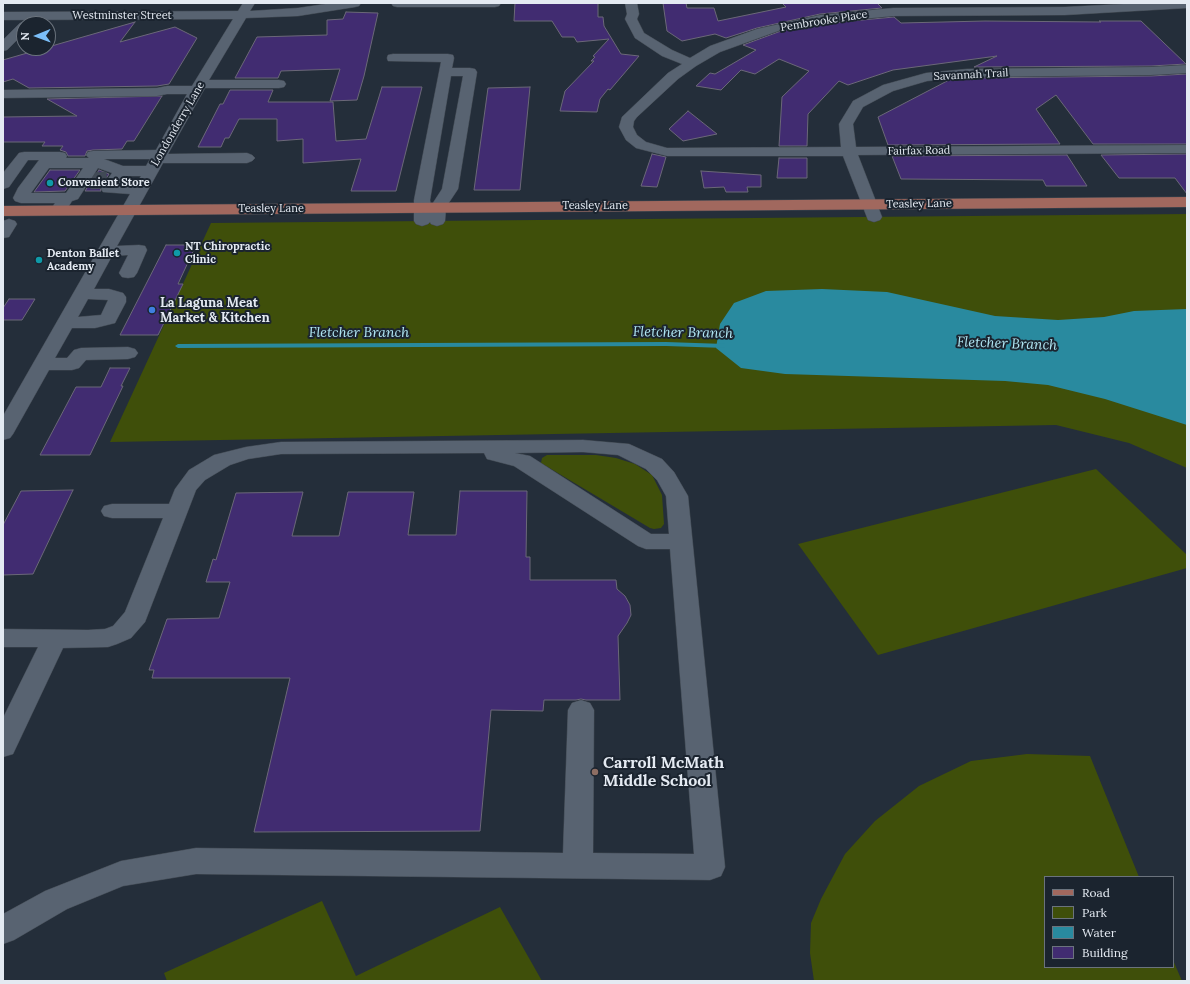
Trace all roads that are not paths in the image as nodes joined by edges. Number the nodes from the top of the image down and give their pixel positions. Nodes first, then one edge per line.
1 (65, 3) edge
2 (175, 3) edge
3 (249, 3) edge
4 (355, 3) edge
5 (398, 3) edge
6 (495, 3) edge
7 (632, 3) edge
8 (1187, 4) edge
9 (241, 15) junction
10 (3, 16) edge
11 (54, 16) edge
12 (56, 16) edge
13 (166, 16) junction
14 (16, 19) edge
15 (16, 34) edge
16 (3, 47) edge
17 (393, 58) dead end
18 (691, 63) junction
19 (1187, 69) edge
20 (445, 72) junction
21 (280, 84) dead end
22 (199, 87) junction
23 (3, 94) edge
24 (177, 105) junction
25 (3, 107) edge
26 (651, 148) joint
27 (1187, 149) edge
28 (849, 152) junction
29 (246, 158) dead end
30 (157, 161) junction
31 (94, 163) junction
32 (3, 184) edge
33 (90, 188) junction
34 (142, 189) junction
35 (1187, 202) edge
36 (872, 211) junction
37 (430, 214) junction
38 (1187, 214) edge
39 (126, 217) junction
40 (5, 223) edge
41 (107, 250) junction
42 (128, 273) dead end
43 (82, 294) junction
44 (66, 324) junction
45 (128, 353) dead end
46 (42, 364) junction
47 (3, 434) edge
48 (466, 447) junction
49 (112, 511) dead end
50 (176, 511) junction
51 (681, 542) junction
52 (55, 638) junction
53 (8, 639) edge
54 (581, 710) dead end
55 (3, 746) edge
56 (578, 865) junction
57 (3, 930) edge

1 - 11 street
2 - 13 street
3 - 9 street, Londonderry Lane
4 - 9 street, Westminster Street
5 - 6 street
7 - 18 street
8 - 18 street, Pembrooke Place
9 - 13 street, Westminster Street
9 - 22 street, Londonderry Lane
10 - 14 street, Westminster Street
12 - 13 street, Westminster Street
15 - 16 street
17 - 20 street
18 - 26 street, Pembrooke Place
19 - 28 street, Savannah Trail
20 - 37 street
20 - 37 street
21 - 22 street
22 - 23 street
22 - 24 street, Londonderry Lane
24 - 25 street
24 - 30 street, Londonderry Lane
26 - 28 street, Fairfax Road
27 - 28 street, Fairfax Road
28 - 36 street, Savannah Trail
29 - 30 street
30 - 32 street
30 - 33 street
30 - 34 street, Londonderry Lane
31 - 33 street
31 - 33 street
31 - 33 street
33 - 34 street
33 - 39 main road, Teasley Lane
33 - 40 main road, Teasley Lane
34 - 39 street, Londonderry Lane
35 - 36 main road, Teasley Lane
36 - 37 main road, Teasley Lane
36 - 38 main road, Teasley Lane
37 - 39 main road, Teasley Lane
39 - 40 main road, Teasley Lane
39 - 41 street, Londonderry Lane
41 - 42 street
41 - 43 street, Londonderry Lane
43 - 44 street, Londonderry Lane
43 - 44 street
44 - 46 street, Londonderry Lane
45 - 46 street
46 - 47 street, Londonderry Lane
48 - 50 street
48 - 51 street
48 - 51 street
49 - 50 street
50 - 52 street
51 - 56 street
52 - 53 street
52 - 55 street
54 - 56 street
56 - 57 street

